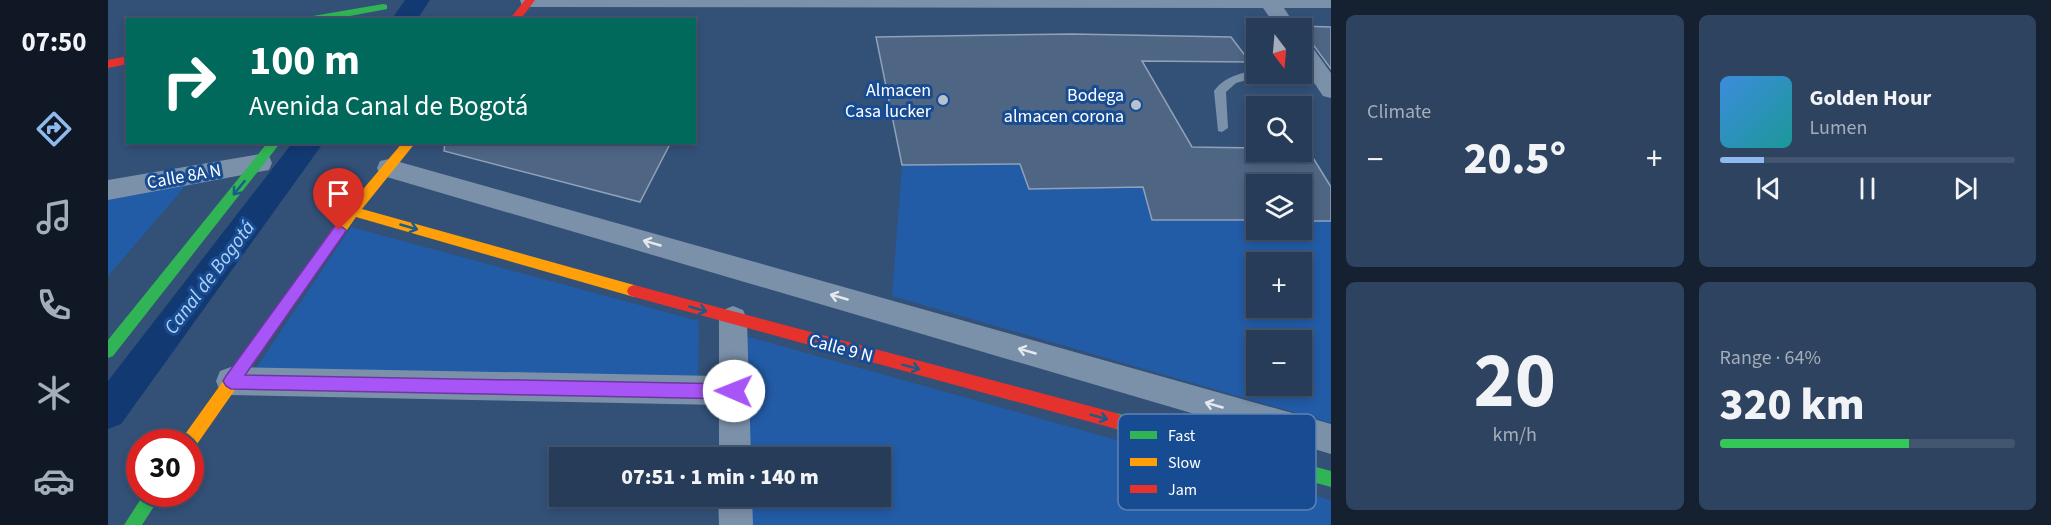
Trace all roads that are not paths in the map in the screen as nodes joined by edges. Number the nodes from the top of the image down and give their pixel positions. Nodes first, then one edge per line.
1 (530, 1) edge
2 (1268, 1) edge
3 (1331, 2) edge
4 (387, 4) edge
5 (317, 18) edge
6 (374, 18) edge
7 (516, 18) edge
8 (1280, 18) edge
9 (126, 49) edge
10 (108, 52) edge
11 (126, 60) edge
12 (108, 64) edge
13 (1312, 68) edge
14 (1246, 76) edge
15 (1331, 90) edge
16 (1222, 128) dead end
17 (274, 144) edge
18 (409, 144) edge
19 (260, 163) junction
20 (389, 168) junction
21 (108, 190) edge
22 (353, 211) junction
23 (733, 319) junction
24 (108, 351) edge
25 (231, 381) junction
26 (734, 391) junction
27 (1244, 414) edge
28 (1118, 422) edge
29 (198, 429) edge
30 (1316, 435) edge
31 (1331, 439) edge
32 (735, 447) edge
33 (1316, 475) edge
34 (1331, 479) edge
35 (145, 507) edge
36 (735, 507) edge
37 (132, 525) edge
38 (736, 525) edge

1 - 2 street
1 - 7 street
2 - 3 street
2 - 8 street
4 - 5 street
4 - 6 street
9 - 10 street
11 - 12 street
13 - 15 street
14 - 16 lane
17 - 19 street
18 - 20 street
19 - 21 street, Calle 8A N
19 -> 24 street
20 - 22 street
27 -> 20 street
22 -> 23 street, Calle 9 N
22 - 25 street
23 - 26 street
23 -> 28 street, Calle 9 N
25 - 26 street
25 - 29 street
26 - 32 street
31 -> 30 street
33 -> 34 street, Calle 9 N
35 - 37 street
36 - 38 street

